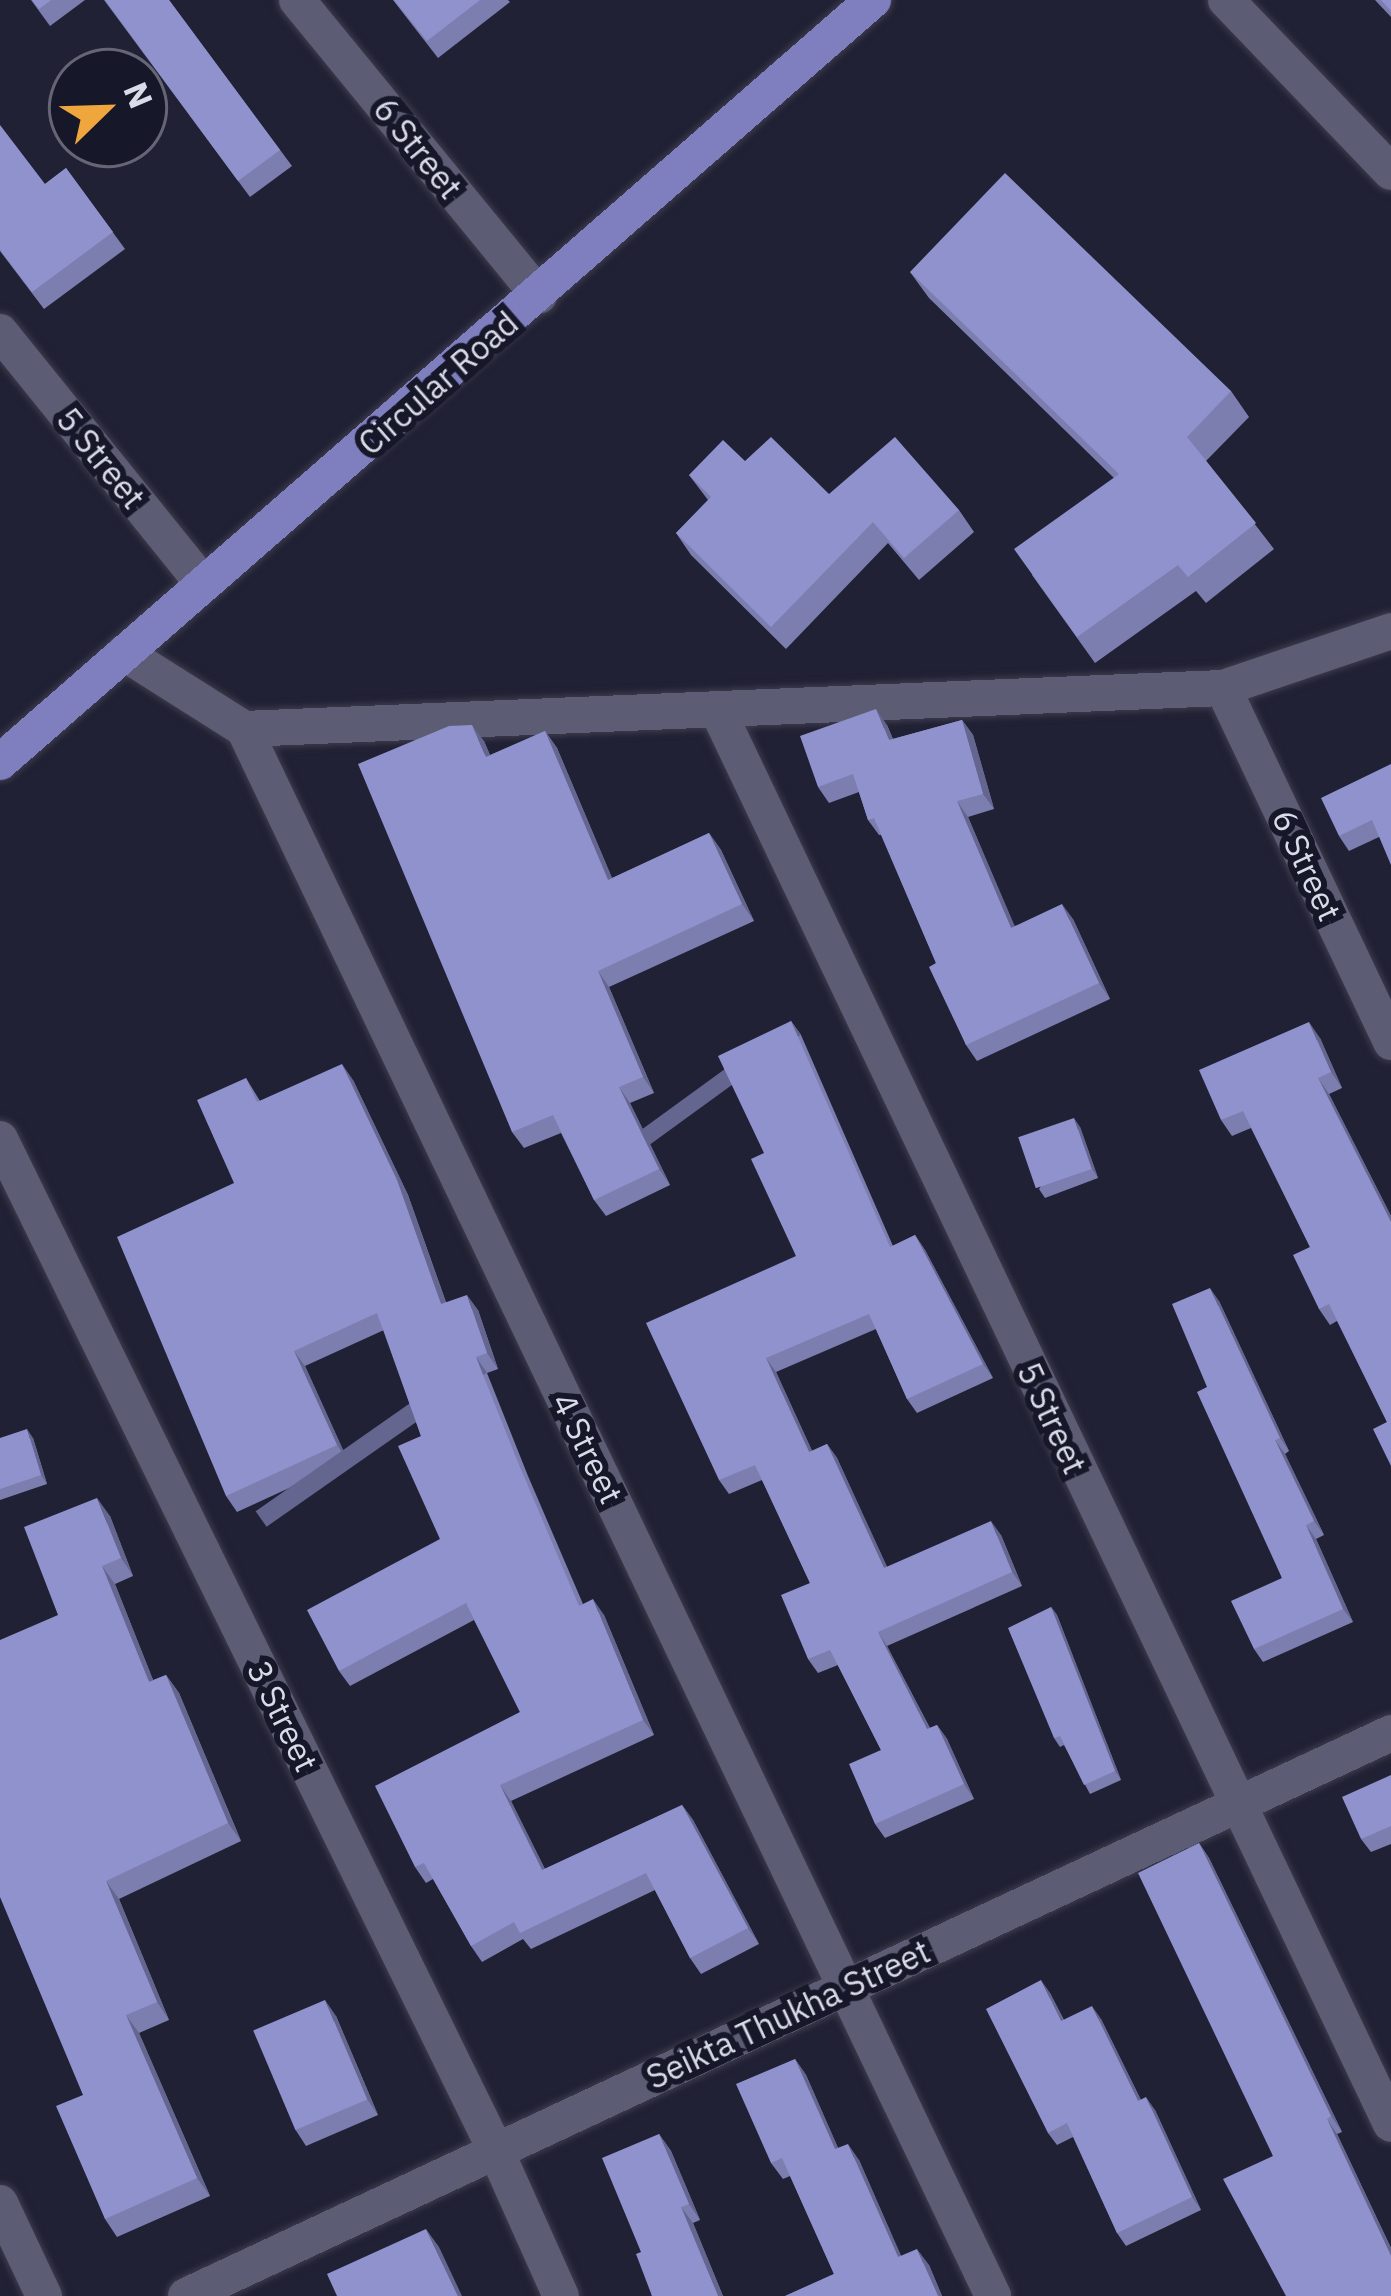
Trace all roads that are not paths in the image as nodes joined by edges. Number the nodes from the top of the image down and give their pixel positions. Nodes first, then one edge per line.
1 (297, 0) edge
2 (1226, 0) edge
3 (863, 4) edge
4 (1391, 172) edge
5 (538, 296) junction
6 (0, 332) edge
7 (202, 584) junction
8 (1391, 632) edge
9 (124, 652) junction
10 (1223, 688) junction
11 (717, 709) junction
12 (244, 729) junction
13 (0, 762) edge
14 (1391, 1042) edge
15 (0, 1139) edge
16 (1391, 1733) edge
17 (1235, 1805) junction
18 (846, 1988) junction
19 (1391, 2124) edge
20 (496, 2151) junction
21 (0, 2203) edge
22 (44, 2296) edge
23 (186, 2296) edge
24 (561, 2296) edge
25 (993, 2296) edge

1 - 5 street, 6 Street
2 - 4 street
3 - 5 main road, Circular Road
5 - 7 main road, Circular Road
6 - 7 street, 5 Street
7 - 9 main road, Circular Road
8 - 10 street
9 - 12 street
9 - 13 main road, Circular Road
10 - 11 street
10 - 14 street, 6 Street
11 - 12 street
11 - 17 street, 5 Street
12 - 18 street, 4 Street
15 - 20 street, 3 Street
16 - 17 street, Seikta Thukha Street
17 - 18 street, Seikta Thukha Street
17 - 19 street, 5 Street
18 - 20 street, Seikta Thukha Street
18 - 25 street, 4 Street
20 - 23 street, Seikta Thukha Street
20 - 24 street, 3 Street
21 - 22 street

